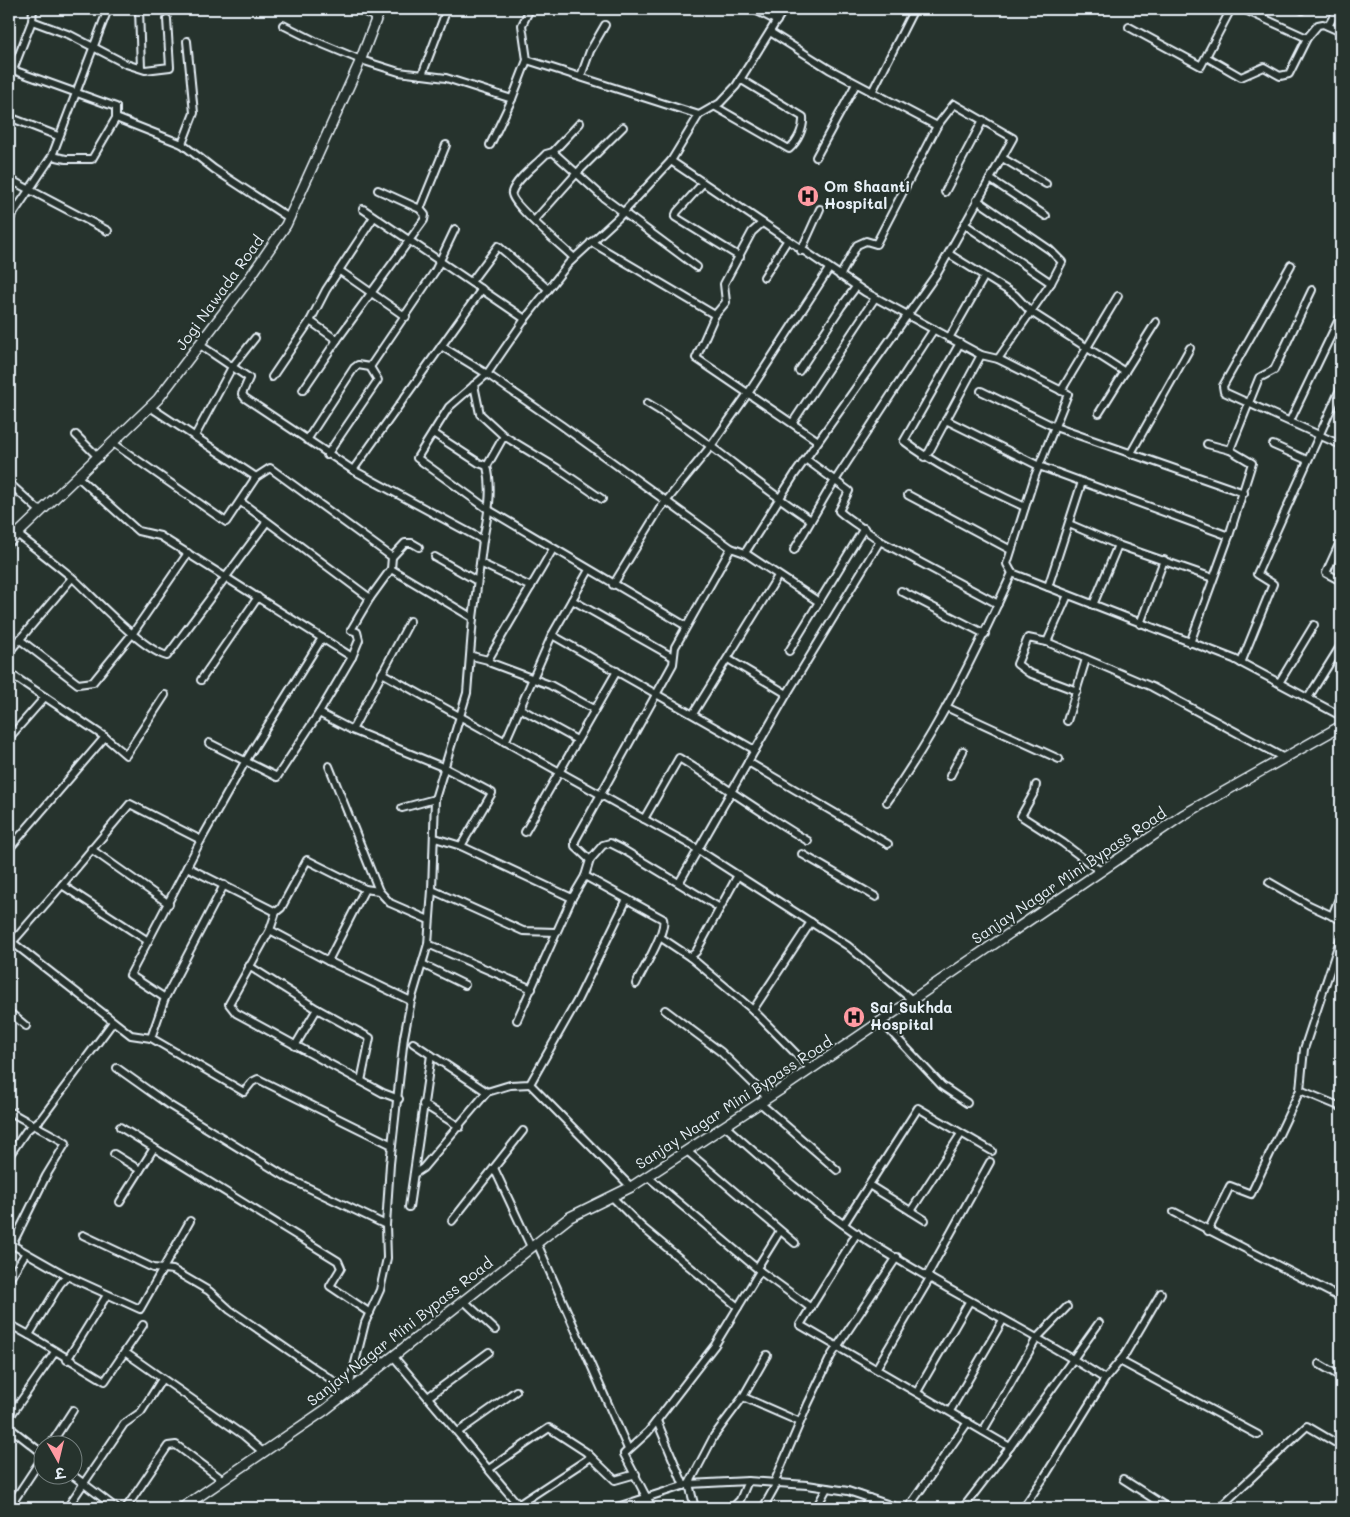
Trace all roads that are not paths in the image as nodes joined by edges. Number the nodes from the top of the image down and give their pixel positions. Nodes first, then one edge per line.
1 (33, 9) edge
2 (108, 9) edge
3 (139, 9) edge
4 (359, 9) edge
5 (447, 9) edge
6 (530, 9) edge
7 (753, 9) edge
8 (784, 9) edge
9 (914, 9) edge
10 (1231, 9) edge
11 (1243, 9) edge
12 (1338, 9) edge
13 (378, 13) edge
14 (167, 19) dead end
15 (777, 20) junction
16 (32, 21) junction
17 (605, 24) dead end
18 (283, 25) dead end
19 (1328, 26) junction
20 (1130, 27) dead end
21 (770, 32) junction
22 (1341, 32) edge
23 (1307, 38) junction
24 (187, 41) dead end
25 (94, 46) junction
26 (1208, 58) junction
27 (361, 60) junction
28 (527, 60) junction
29 (141, 68) junction
30 (11, 69) edge
31 (422, 75) junction
32 (581, 76) junction
33 (740, 79) junction
34 (856, 84) junction
35 (76, 92) junction
36 (872, 92) junction
37 (512, 99) junction
38 (714, 106) junction
39 (699, 114) junction
40 (9, 116) edge
41 (116, 118) junction
42 (984, 120) junction
43 (580, 123) dead end
44 (937, 126) junction
45 (623, 127) dead end
46 (58, 136) junction
47 (182, 144) junction
48 (446, 145) dead end
49 (490, 145) dead end
50 (553, 152) junction
51 (52, 156) junction
52 (816, 156) dead end
53 (1004, 159) junction
54 (672, 161) junction
55 (576, 174) junction
56 (9, 179) edge
57 (990, 179) junction
58 (703, 183) junction
59 (1046, 184) dead end
60 (378, 190) dead end
61 (28, 191) junction
62 (946, 192) dead end
63 (977, 200) junction
64 (363, 209) dead end
65 (420, 209) junction
66 (820, 209) dead end
67 (624, 212) junction
68 (1046, 216) dead end
69 (374, 217) junction
70 (289, 218) junction
71 (9, 220) edge
72 (535, 220) junction
73 (761, 224) junction
74 (964, 224) junction
75 (455, 230) dead end
76 (108, 232) dead end
77 (408, 240) junction
78 (787, 241) junction
79 (591, 242) junction
80 (801, 251) junction
81 (948, 254) junction
82 (740, 257) junction
83 (574, 258) junction
84 (440, 261) junction
85 (1291, 265) dead end
86 (697, 267) dead end
87 (829, 269) junction
88 (340, 271) junction
89 (840, 276) junction
90 (764, 277) dead end
91 (984, 277) junction
92 (471, 282) junction
93 (1051, 283) junction
94 (856, 287) junction
95 (482, 289) junction
96 (548, 289) junction
97 (1312, 290) dead end
98 (371, 292) junction
99 (1118, 296) dead end
100 (875, 298) junction
101 (1031, 312) junction
102 (716, 315) junction
103 (908, 315) junction
104 (1341, 315) edge
105 (406, 317) junction
106 (525, 319) junction
107 (310, 321) junction
108 (1156, 322) dead end
109 (1335, 328) junction
110 (934, 330) junction
111 (1341, 333) edge
112 (255, 338) dead end
113 (949, 338) junction
114 (337, 340) junction
115 (960, 344) junction
116 (200, 346) junction
117 (441, 346) junction
118 (1190, 348) dead end
119 (1087, 349) junction
120 (981, 355) junction
121 (998, 359) junction
122 (232, 367) junction
123 (370, 367) junction
124 (799, 372) dead end
125 (1125, 372) junction
126 (487, 374) junction
127 (272, 376) dead end
128 (474, 385) junction
129 (1341, 387) edge
130 (303, 390) dead end
131 (981, 391) dead end
132 (1061, 391) junction
133 (749, 392) junction
134 (1249, 402) junction
135 (647, 403) dead end
136 (150, 407) junction
137 (1099, 413) dead end
138 (946, 420) junction
139 (1290, 421) junction
140 (793, 422) junction
141 (1055, 427) junction
142 (433, 433) junction
143 (76, 435) dead end
144 (1319, 435) junction
145 (195, 436) junction
146 (504, 436) junction
147 (307, 440) junction
148 (818, 441) junction
149 (113, 443) junction
150 (1206, 444) dead end
151 (1273, 445) dead end
152 (1341, 445) edge
153 (711, 446) junction
154 (1230, 450) junction
155 (1131, 453) junction
156 (328, 455) junction
157 (924, 457) junction
158 (99, 458) junction
159 (807, 460) junction
160 (1307, 460) junction
161 (487, 466) junction
162 (1039, 466) junction
163 (353, 470) junction
164 (78, 477) junction
165 (256, 477) junction
166 (836, 482) junction
167 (1082, 482) junction
168 (9, 483) edge
169 (1244, 493) junction
170 (908, 495) dead end
171 (602, 500) dead end
172 (779, 500) junction
173 (241, 502) junction
174 (667, 503) junction
175 (1025, 507) junction
176 (489, 510) junction
177 (41, 512) junction
178 (811, 520) junction
179 (266, 523) junction
180 (1069, 524) junction
181 (864, 528) junction
182 (17, 534) junction
183 (1229, 536) junction
184 (483, 540) junction
185 (1341, 540) edge
186 (880, 541) junction
187 (9, 542) edge
188 (1118, 545) junction
189 (419, 547) dead end
190 (731, 548) junction
191 (553, 549) junction
192 (794, 550) dead end
193 (1011, 550) junction
194 (188, 553) junction
195 (746, 553) junction
196 (435, 557) dead end
197 (392, 558) junction
198 (1164, 560) junction
199 (482, 564) junction
200 (391, 569) junction
201 (589, 570) junction
202 (1012, 573) junction
203 (778, 576) junction
204 (226, 577) junction
205 (72, 578) junction
206 (1213, 578) junction
207 (477, 580) junction
208 (1341, 581) edge
209 (613, 585) junction
210 (531, 587) junction
211 (1048, 587) junction
212 (901, 591) dead end
213 (1068, 596) junction
214 (258, 597) junction
215 (370, 598) junction
216 (572, 600) junction
217 (819, 602) junction
218 (998, 604) junction
219 (1093, 605) junction
220 (473, 618) junction
221 (410, 621) dead end
222 (1140, 624) junction
223 (1314, 625) dead end
224 (686, 626) junction
225 (133, 633) junction
226 (984, 634) junction
227 (552, 635) junction
228 (322, 638) junction
229 (19, 639) junction
230 (1047, 642) junction
231 (1190, 643) junction
232 (1341, 645) edge
233 (789, 651) dead end
234 (9, 652) edge
235 (472, 656) junction
236 (352, 657) junction
237 (673, 657) junction
238 (728, 659) junction
239 (1086, 659) junction
240 (488, 660) junction
241 (1241, 663) junction
242 (617, 671) junction
243 (9, 673) edge
244 (382, 673) junction
245 (532, 679) junction
246 (201, 680) dead end
247 (1279, 683) junction
248 (1077, 691) junction
249 (656, 694) junction
250 (786, 694) junction
251 (166, 695) dead end
252 (45, 698) junction
253 (1308, 698) junction
254 (946, 707) junction
255 (521, 709) junction
256 (594, 709) junction
257 (318, 713) junction
258 (693, 714) junction
259 (1341, 716) edge
260 (461, 718) junction
261 (1067, 721) dead end
262 (1341, 726) edge
263 (352, 730) junction
264 (105, 737) junction
265 (9, 738) edge
266 (578, 740) junction
267 (504, 742) junction
268 (209, 744) dead end
269 (755, 750) junction
270 (963, 751) dead end
271 (1284, 758) junction
272 (1059, 759) dead end
273 (245, 762) junction
274 (748, 762) junction
275 (329, 766) dead end
276 (445, 768) junction
277 (559, 773) junction
278 (950, 776) dead end
279 (1036, 785) dead end
280 (731, 789) junction
281 (602, 796) junction
282 (435, 799) junction
283 (887, 802) dead end
284 (402, 808) dead end
285 (644, 819) junction
286 (525, 832) dead end
287 (434, 838) junction
288 (201, 840) junction
289 (808, 841) dead end
290 (888, 844) dead end
291 (461, 846) junction
292 (9, 849) edge
293 (91, 849) junction
294 (699, 850) junction
295 (802, 854) dead end
296 (590, 860) junction
297 (187, 867) junction
298 (1100, 871) junction
299 (738, 875) junction
300 (586, 876) junction
301 (1269, 882) dead end
302 (679, 883) junction
303 (62, 884) junction
304 (224, 885) junction
305 (365, 889) junction
306 (432, 890) junction
307 (379, 891) junction
308 (1341, 894) edge
309 (876, 897) dead end
310 (572, 898) junction
311 (627, 899) junction
312 (168, 904) junction
313 (720, 908) junction
314 (276, 912) junction
315 (1332, 916) junction
316 (429, 920) junction
317 (1341, 920) edge
318 (811, 922) junction
319 (270, 930) junction
320 (556, 932) junction
321 (1341, 937) edge
322 (660, 938) junction
323 (148, 941) junction
324 (10, 944) edge
325 (428, 944) junction
326 (690, 957) junction
327 (328, 961) junction
328 (422, 964) junction
329 (249, 966) junction
330 (636, 984) dead end
331 (465, 985) dead end
332 (532, 989) junction
333 (165, 998) junction
334 (912, 1000) junction
335 (411, 1001) junction
336 (317, 1009) junction
337 (665, 1010) dead end
338 (753, 1010) junction
339 (9, 1012) edge
340 (517, 1020) dead end
341 (881, 1021) junction
342 (114, 1022) junction
343 (26, 1026) dead end
344 (151, 1038) junction
345 (412, 1043) dead end
346 (295, 1046) junction
347 (432, 1055) junction
348 (117, 1068) dead end
349 (811, 1069) junction
350 (361, 1081) junction
351 (530, 1084) junction
352 (1300, 1090) junction
353 (487, 1092) junction
354 (399, 1099) junction
355 (764, 1100) junction
356 (423, 1104) junction
357 (967, 1104) dead end
358 (1341, 1106) edge
359 (9, 1112) edge
360 (34, 1125) junction
361 (725, 1126) junction
362 (120, 1127) dead end
363 (460, 1127) junction
364 (523, 1131) dead end
365 (961, 1134) junction
366 (392, 1145) junction
367 (154, 1148) junction
368 (687, 1150) junction
369 (992, 1151) dead end
370 (114, 1154) dead end
371 (9, 1156) edge
372 (990, 1162) dead end
373 (494, 1168) junction
374 (140, 1170) junction
375 (838, 1170) dead end
376 (414, 1174) junction
377 (647, 1176) junction
378 (869, 1185) junction
379 (631, 1187) junction
380 (612, 1197) junction
381 (120, 1202) dead end
382 (409, 1207) dead end
383 (911, 1211) junction
384 (1174, 1212) dead end
385 (925, 1220) dead end
386 (190, 1221) dead end
387 (452, 1221) dead end
388 (844, 1224) junction
389 (386, 1225) junction
390 (780, 1231) junction
391 (1208, 1231) junction
392 (857, 1233) junction
393 (83, 1234) dead end
394 (795, 1243) dead end
395 (10, 1244) edge
396 (534, 1245) junction
397 (25, 1254) junction
398 (897, 1257) junction
399 (162, 1269) junction
400 (759, 1270) junction
401 (67, 1276) junction
402 (929, 1277) junction
403 (9, 1280) edge
404 (1161, 1294) dead end
405 (107, 1295) junction
406 (1341, 1298) edge
407 (463, 1300) junction
408 (968, 1302) junction
409 (738, 1307) junction
410 (1067, 1307) dead end
411 (811, 1308) junction
412 (370, 1314) junction
413 (1003, 1320) junction
414 (1099, 1323) dead end
415 (9, 1324) edge
416 (143, 1325) dead end
417 (495, 1330) dead end
418 (29, 1334) junction
419 (1037, 1338) junction
420 (837, 1347) junction
421 (54, 1352) junction
422 (488, 1352) dead end
423 (126, 1353) junction
424 (767, 1355) dead end
425 (393, 1356) junction
426 (1072, 1358) junction
427 (68, 1360) junction
428 (1120, 1362) junction
429 (1319, 1364) dead end
430 (876, 1369) junction
431 (1341, 1377) edge
432 (162, 1379) junction
433 (1105, 1379) junction
434 (348, 1391) junction
435 (516, 1391) dead end
436 (917, 1392) junction
437 (743, 1396) junction
438 (428, 1397) junction
439 (9, 1402) edge
440 (15, 1407) junction
441 (73, 1410) dead end
442 (950, 1411) junction
443 (9, 1418) edge
444 (657, 1420) junction
445 (800, 1422) junction
446 (968, 1422) junction
447 (9, 1427) edge
448 (983, 1431) junction
449 (458, 1432) junction
450 (57, 1434) edge
451 (1258, 1435) dead end
452 (32, 1445) edge
453 (1341, 1446) edge
454 (1010, 1447) junction
455 (628, 1449) junction
456 (263, 1452) junction
457 (591, 1457) junction
458 (489, 1469) junction
459 (32, 1473) edge
460 (636, 1474) junction
461 (1123, 1479) dead end
462 (223, 1480) junction
463 (748, 1481) junction
464 (83, 1483) junction
465 (776, 1483) junction
466 (686, 1485) junction
467 (827, 1488) junction
468 (647, 1497) junction
469 (869, 1498) junction
470 (520, 1506) edge
471 (9, 1508) edge
472 (67, 1508) edge
473 (116, 1508) edge
474 (126, 1508) edge
475 (182, 1508) edge
476 (614, 1508) edge
477 (640, 1508) edge
478 (652, 1508) edge
479 (695, 1508) edge
480 (732, 1508) edge
481 (763, 1508) edge
482 (816, 1508) edge
483 (864, 1508) edge
484 (899, 1508) edge
485 (908, 1508) edge
486 (964, 1508) edge
487 (1023, 1508) edge
488 (1168, 1508) edge
489 (1219, 1508) edge

1 - 16 street
2 - 25 street
3 - 29 street
4 - 13 street
5 - 31 street
6 - 28 street
7 - 15 street
8 - 15 street
9 - 36 street
10 - 26 street
11 - 23 street
12 - 19 street
13 - 27 street, Jogi Nawada Road
14 - 29 street
15 - 21 street
16 - 25 street
16 - 30 street
17 - 32 street
18 - 27 street
19 - 22 street
19 - 23 street
20 - 26 street
21 - 33 street
21 - 34 street
23 - 26 street
24 - 47 street
25 - 29 street
25 - 35 street
27 - 31 street
27 - 70 street, Jogi Nawada Road
28 - 32 street
28 - 37 street
30 - 35 street
31 - 37 street
32 - 39 street
33 - 38 street
33 - 38 street
34 - 36 street
34 - 52 street
35 - 41 street
35 - 46 street
36 - 44 street
37 - 49 street
38 - 39 street
39 - 54 street
40 - 46 street
41 - 47 street
41 - 51 street
42 - 44 street
42 - 53 street
42 - 62 street
43 - 50 street
44 - 89 street
45 - 55 street
46 - 51 street
47 - 70 street
48 - 65 street
50 - 55 street
50 - 72 street
51 - 61 street
53 - 57 street
53 - 59 street
54 - 58 street
54 - 67 street
55 - 67 street
55 - 72 street
56 - 61 street
57 - 63 street
57 - 68 street
58 - 73 street
58 - 82 street
60 - 65 street
61 - 71 street
61 - 76 street
63 - 74 street
63 - 93 street
64 - 69 street
65 - 77 street
66 - 80 street
67 - 79 street
67 - 86 street
69 - 77 street
69 - 88 street
70 - 116 street, Jogi Nawada Road
72 - 83 street
73 - 78 street
73 - 82 street
74 - 81 street
74 - 93 street
75 - 84 street
77 - 84 street
77 - 98 street
78 - 80 street
78 - 90 street
79 - 83 street
79 - 102 street
80 - 87 street
81 - 91 street
81 - 103 street
82 - 102 street
83 - 96 street
84 - 92 street
84 - 105 street
85 - 134 street
87 - 89 street
87 - 133 street
88 - 98 street
88 - 107 street
89 - 94 street
91 - 101 street
91 - 113 street
92 - 95 street
92 - 96 street
93 - 101 street
94 - 100 street
94 - 124 street
95 - 106 street
95 - 117 street
96 - 106 street
97 - 134 street
98 - 105 street
98 - 114 street
99 - 119 street
100 - 103 street
100 - 140 street
101 - 119 street
101 - 121 street
102 - 133 street
103 - 110 street
103 - 148 street
104 - 109 street
105 - 123 street
106 - 126 street
107 - 114 street
107 - 127 street
108 - 125 street
109 - 111 street
109 - 139 street
110 - 113 street
110 - 166 street
112 - 122 street
113 - 115 street
114 - 130 street
115 - 120 street
115 - 157 street
116 - 122 street
116 - 136 street, Jogi Nawada Road
117 - 126 street
117 - 163 street
118 - 155 street
119 - 125 street
119 - 132 street
120 - 121 street
120 - 138 street
121 - 132 street
122 - 145 street
122 - 147 street
123 - 147 street
123 - 156 street
125 - 137 street
126 - 128 street
126 - 174 street
128 - 142 street
128 - 146 street
129 - 144 street
131 - 141 street
132 - 141 street
133 - 140 street
133 - 153 street
134 - 139 street
134 - 154 street
135 - 153 street
136 - 145 street
136 - 149 street, Jogi Nawada Road
138 - 157 street
138 - 162 street
139 - 144 street
140 - 148 street
141 - 155 street
141 - 162 street
142 - 161 street
142 - 176 street
143 - 158 street
144 - 152 street
144 - 160 street
145 - 165 street
146 - 161 street
146 - 171 street
147 - 156 street
148 - 159 street
149 - 158 street, Jogi Nawada Road
149 - 173 street
150 - 154 street
151 - 160 street
153 - 172 street
153 - 174 street
154 - 169 street
155 - 169 street
156 - 163 street
157 - 175 street
158 - 164 street, Jogi Nawada Road
159 - 166 street
159 - 172 street
160 - 241 street
161 - 176 street
162 - 167 street
162 - 175 street
163 - 184 street
164 - 177 street, Jogi Nawada Road
164 - 194 street
165 - 173 street
165 - 197 street
166 - 178 street
166 - 181 street
167 - 180 street
167 - 183 street
168 - 177 street
169 - 183 street
170 - 193 street
172 - 178 street
172 - 195 street
173 - 179 street
174 - 190 street
174 - 209 street
175 - 193 street
176 - 184 street
176 - 191 street
177 - 182 street, Jogi Nawada Road
178 - 192 street
179 - 204 street
179 - 215 street
180 - 188 street
180 - 211 street
181 - 186 street
181 - 217 street
182 - 187 street, Jogi Nawada Road
182 - 205 street
183 - 206 street
184 - 199 street
185 - 208 street
186 - 218 street
186 - 250 street
188 - 198 street
188 - 219 street
189 - 197 street
190 - 195 street
190 - 224 street
191 - 201 street
191 - 210 street
193 - 202 street
194 - 204 street
194 - 225 street
195 - 203 street
196 - 207 street
197 - 200 street
198 - 206 street
198 - 222 street
199 - 207 street
199 - 210 street
200 - 215 street
200 - 220 street
201 - 209 street
201 - 216 street
202 - 211 street
202 - 218 street
203 - 217 street
203 - 238 street
204 - 214 street
204 - 225 street
205 - 225 street
205 - 229 street
206 - 231 street
207 - 220 street
209 - 224 street
210 - 240 street
211 - 213 street
212 - 226 street
213 - 219 street
213 - 230 street
214 - 228 street
214 - 246 street
215 - 236 street
216 - 227 street
216 - 237 street
217 - 233 street
218 - 226 street
219 - 222 street
220 - 235 street
221 - 244 street
222 - 231 street
223 - 247 street
224 - 237 street
225 - 229 street
226 - 254 street
227 - 242 street
227 - 245 street
228 - 236 street
228 - 273 street
229 - 234 street
230 - 239 street
230 - 248 street
231 - 241 street
232 - 253 street
235 - 240 street
235 - 260 street
236 - 257 street
237 - 249 street
238 - 250 street
238 - 258 street
239 - 248 street
239 - 271 street
240 - 245 street
241 - 247 street
242 - 249 street
242 - 256 street
243 - 252 street
244 - 260 street
244 - 263 street
245 - 255 street
245 - 256 street
247 - 253 street
248 - 261 street
249 - 258 street
249 - 281 street
250 - 269 street
251 - 264 street
252 - 264 street
252 - 265 street
253 - 259 street
254 - 272 street
254 - 283 street
255 - 266 street
255 - 267 street
256 - 266 street
257 - 263 street
257 - 273 street
258 - 269 street
260 - 267 street
260 - 276 street
262 - 271 street, Sanjay Nagar Mini Bypass Road
263 - 276 street
264 - 292 street
266 - 277 street
267 - 277 street
268 - 273 street
269 - 274 street
270 - 278 street
271 - 298 street, Sanjay Nagar Mini Bypass Road
273 - 288 street
274 - 280 street
274 - 290 street
275 - 307 street
276 - 282 street
276 - 291 street
277 - 281 street
277 - 286 street
279 - 298 street
280 - 285 street
280 - 289 street
280 - 294 street
281 - 285 street
281 - 296 street
282 - 284 street
282 - 287 street
285 - 294 street
287 - 291 street
287 - 306 street
288 - 293 street
288 - 297 street
291 - 310 street
293 - 303 street
293 - 312 street
294 - 299 street
294 - 302 street
295 - 309 street
296 - 300 street
296 - 302 street
297 - 304 street
297 - 312 street
298 - 334 street, Sanjay Nagar Mini Bypass Road
299 - 313 street
299 - 318 street
300 - 310 street
300 - 311 street
301 - 315 street
302 - 313 street
303 - 323 street
303 - 324 street
304 - 314 street
304 - 333 street
305 - 307 street
305 - 314 street
305 - 327 street
306 - 316 street
306 - 320 street
307 - 316 street
308 - 315 street
310 - 320 street
311 - 322 street
311 - 351 street
312 - 323 street
313 - 326 street
314 - 319 street
315 - 317 street
316 - 325 street
318 - 334 street
318 - 338 street
319 - 327 street
319 - 329 street
320 - 332 street
321 - 352 street
322 - 326 street
322 - 330 street
323 - 333 street
324 - 342 street
325 - 328 street
325 - 332 street
326 - 338 street
327 - 335 street
328 - 331 street
328 - 335 street
329 - 336 street
329 - 346 street
332 - 340 street
333 - 344 street
334 - 341 street, Sanjay Nagar Mini Bypass Road
335 - 354 street
336 - 346 street
336 - 350 street
337 - 355 street
338 - 349 street
339 - 343 street
341 - 349 street, Sanjay Nagar Mini Bypass Road
341 - 357 street
342 - 344 street
342 - 360 street
344 - 366 street
345 - 347 street
346 - 350 street
347 - 353 street
347 - 356 street
348 - 389 street
349 - 355 street, Sanjay Nagar Mini Bypass Road
350 - 354 street
351 - 353 street
351 - 379 street
352 - 358 street
352 - 391 street
353 - 363 street
354 - 366 street
355 - 361 street, Sanjay Nagar Mini Bypass Road
355 - 375 street
356 - 363 street
356 - 376 street
359 - 360 street
360 - 371 street
360 - 395 street
361 - 368 street, Sanjay Nagar Mini Bypass Road
361 - 388 street
362 - 367 street
363 - 376 street
364 - 373 street
365 - 369 street
365 - 378 street
365 - 383 street
366 - 389 street
367 - 374 street
367 - 412 street
368 - 377 street, Sanjay Nagar Mini Bypass Road
368 - 390 street
370 - 374 street
372 - 402 street
373 - 387 street
373 - 396 street
374 - 381 street
376 - 382 street
377 - 379 street, Sanjay Nagar Mini Bypass Road
377 - 400 street
378 - 383 street
378 - 388 street
379 - 380 street, Sanjay Nagar Mini Bypass Road
380 - 396 street, Sanjay Nagar Mini Bypass Road
380 - 409 street
383 - 385 street
384 - 391 street
386 - 399 street
388 - 392 street
389 - 412 street
390 - 394 street
390 - 400 street
391 - 406 street
392 - 398 street
392 - 411 street
393 - 399 street
395 - 397 street
396 - 407 street, Sanjay Nagar Mini Bypass Road
396 - 455 street
397 - 401 street
397 - 403 street
398 - 402 street
398 - 420 street
399 - 405 street
399 - 434 street
400 - 409 street
400 - 411 street
401 - 405 street
401 - 418 street
402 - 408 street
402 - 430 street
404 - 428 street
405 - 427 street
407 - 417 street
407 - 425 street, Sanjay Nagar Mini Bypass Road
408 - 413 street
408 - 436 street
409 - 444 street
410 - 419 street
411 - 420 street
412 - 434 street
413 - 419 street
413 - 442 street
414 - 426 street
415 - 418 street
416 - 423 street
418 - 421 street
419 - 426 street
419 - 448 street
420 - 430 street
420 - 445 street
421 - 427 street
421 - 440 street
422 - 438 street
423 - 427 street
423 - 432 street
424 - 437 street
425 - 434 street, Sanjay Nagar Mini Bypass Road
425 - 438 street
426 - 433 street
426 - 454 street
428 - 433 street
428 - 451 street
429 - 431 street
430 - 436 street
432 - 456 street
432 - 464 street
433 - 487 street
434 - 456 street, Sanjay Nagar Mini Bypass Road
435 - 449 street
436 - 442 street
437 - 445 street
437 - 466 street
438 - 449 street
439 - 440 street
440 - 443 street
441 - 450 street
442 - 446 street
444 - 455 street
444 - 466 street
445 - 465 street
446 - 448 street
446 - 485 street
447 - 452 street
448 - 454 street
449 - 458 street
453 - 489 street
454 - 486 street
455 - 460 street
456 - 462 street, Sanjay Nagar Mini Bypass Road
457 - 458 street
457 - 460 street
457 - 470 street
458 - 470 street
459 - 471 street
460 - 468 street
461 - 488 street
462 - 474 street
462 - 475 street, Sanjay Nagar Mini Bypass Road
463 - 465 street
463 - 466 street
463 - 480 street
464 - 472 street
464 - 473 street
465 - 467 street
465 - 481 street
466 - 468 street
466 - 479 street
467 - 469 street
467 - 482 street
468 - 476 street
468 - 477 street
468 - 478 street
469 - 483 street
469 - 484 street

